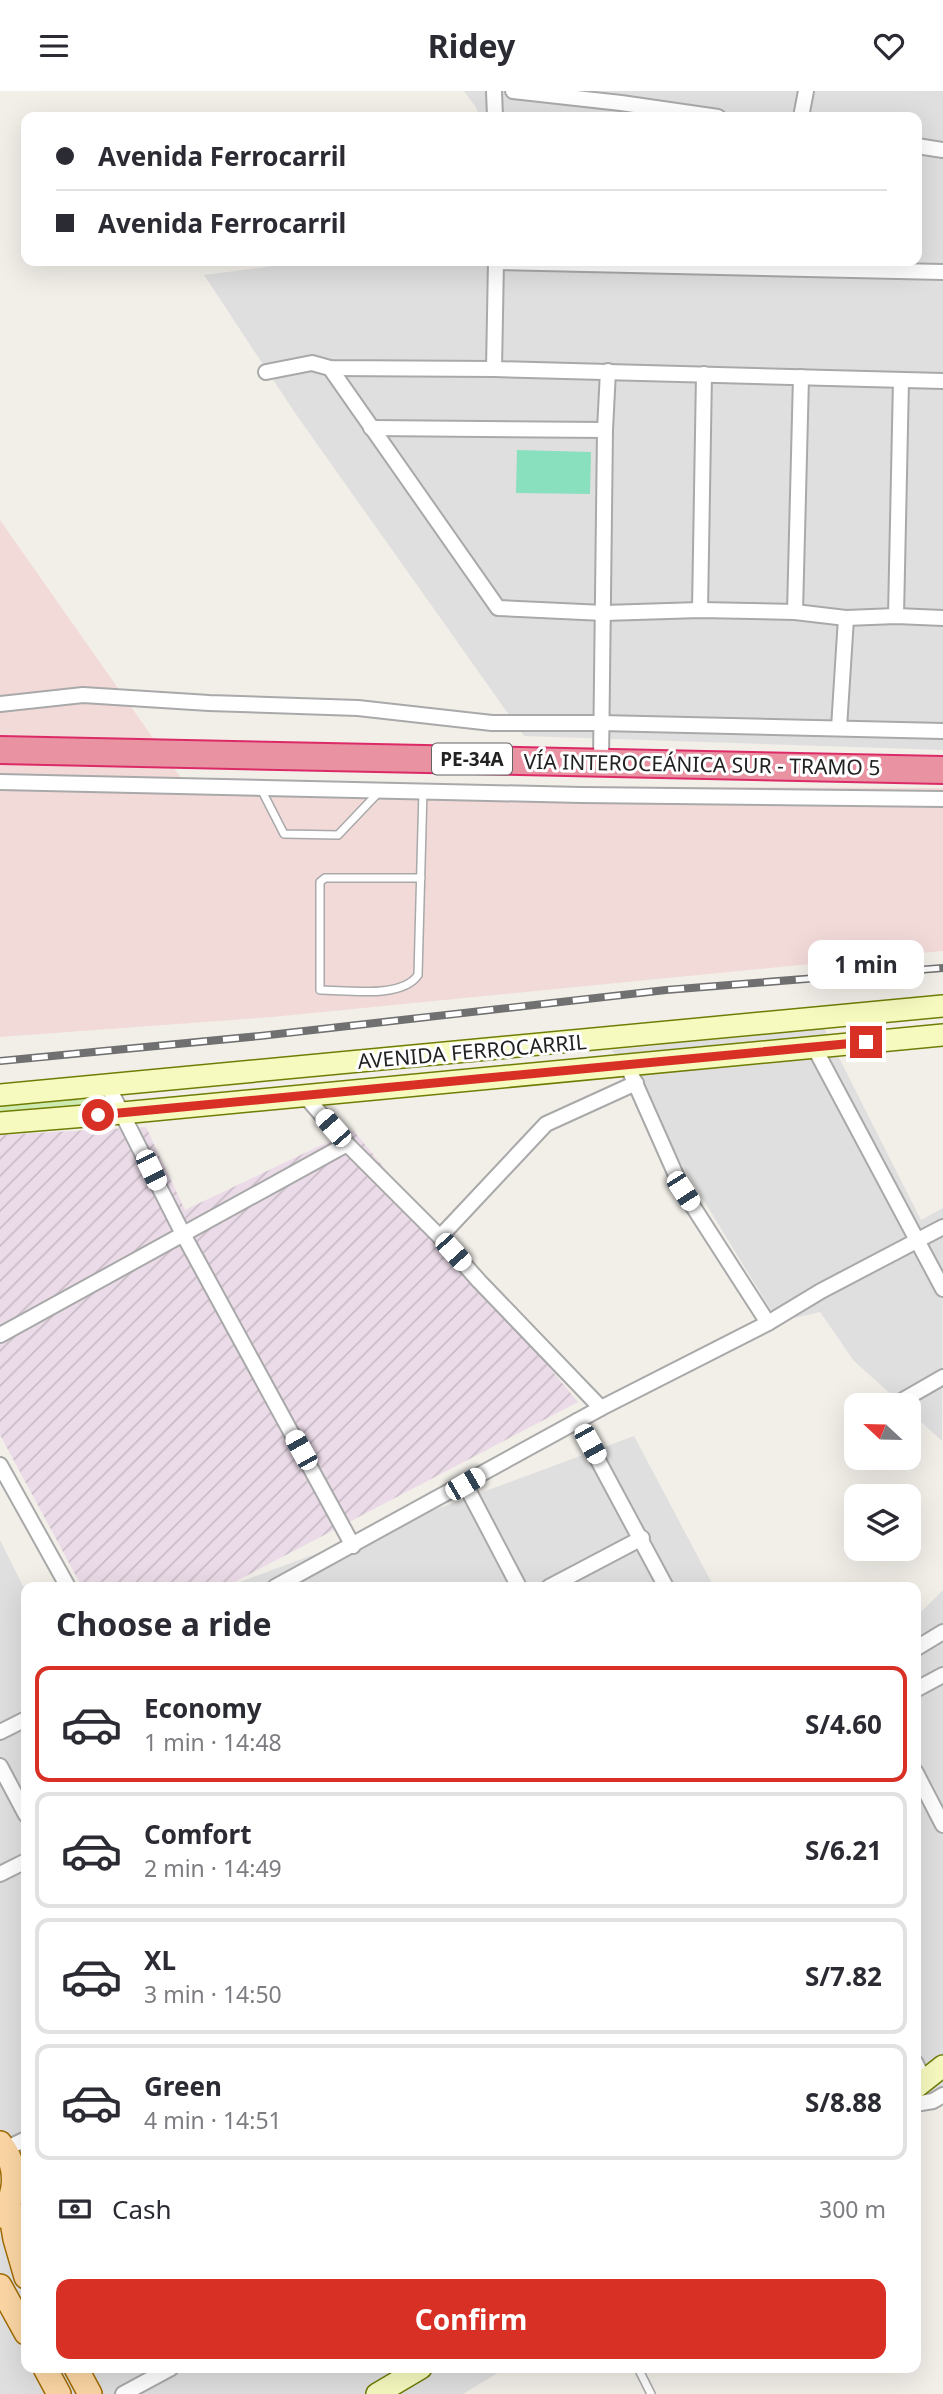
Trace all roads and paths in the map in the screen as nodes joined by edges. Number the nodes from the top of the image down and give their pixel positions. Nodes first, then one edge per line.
1 (494, 91) edge
2 (513, 91) edge
3 (806, 91) edge
4 (621, 110) edge
5 (495, 112) edge
6 (649, 112) edge
7 (802, 112) edge
8 (922, 147) edge
9 (943, 150) edge
10 (496, 266) edge
11 (726, 266) edge
12 (943, 272) edge
13 (330, 368) junction
14 (494, 369) junction
15 (608, 371) junction
16 (267, 372) dead end
17 (704, 374) junction
18 (801, 377) junction
19 (901, 380) junction
20 (943, 381) edge
21 (370, 428) junction
22 (605, 430) junction
23 (700, 610) junction
24 (794, 612) junction
25 (604, 613) junction
26 (896, 616) junction
27 (846, 618) junction
28 (943, 618) edge
29 (0, 704) edge
30 (600, 723) junction
31 (839, 728) junction
32 (943, 731) edge
33 (0, 750) edge
34 (601, 761) junction
35 (943, 770) edge
36 (0, 782) edge
37 (261, 788) junction
38 (382, 789) junction
39 (423, 790) junction
40 (943, 799) edge
41 (421, 878) junction
42 (943, 1006) edge
43 (943, 1035) edge
44 (814, 1047) junction
45 (632, 1075) junction
46 (108, 1086) junction
47 (0, 1094) edge
48 (305, 1096) junction
49 (122, 1114) junction
50 (0, 1123) edge
51 (347, 1144) junction
52 (943, 1227) edge
53 (183, 1234) junction
54 (440, 1237) junction
55 (917, 1242) junction
56 (943, 1289) edge
57 (768, 1323) junction
58 (0, 1335) edge
59 (943, 1377) edge
60 (915, 1393) edge
61 (601, 1408) junction
62 (577, 1421) junction
63 (0, 1465) edge
64 (465, 1484) junction
65 (642, 1538) junction
66 (353, 1546) junction
67 (65, 1582) edge
68 (285, 1582) edge
69 (516, 1582) edge
70 (558, 1582) edge
71 (664, 1582) edge
72 (943, 1632) edge
73 (921, 1645) edge
74 (943, 1675) edge
75 (921, 1687) edge
76 (21, 1722) edge
77 (0, 1733) edge
78 (0, 1766) edge
79 (921, 1783) edge
80 (21, 1806) edge
81 (943, 1825) edge
82 (21, 1864) edge
83 (0, 1874) edge
84 (943, 2066) edge
85 (921, 2076) edge
86 (943, 2095) edge
87 (921, 2103) edge
88 (21, 2140) edge
89 (2, 2146) edge
90 (4, 2210) edge
91 (21, 2260) edge
92 (0, 2286) edge
93 (21, 2324) edge
94 (48, 2373) edge
95 (79, 2373) edge
96 (162, 2373) edge
97 (413, 2373) edge
98 (641, 2373) edge
99 (59, 2394) edge
100 (90, 2394) edge
101 (123, 2394) edge
102 (377, 2394) edge
103 (652, 2394) edge

1 - 5 street
2 - 4 street
3 - 7 street
4 - 6 street
8 - 9 street
10 - 14 street
11 - 12 street
13 - 14 street
13 - 16 street
13 - 21 street
14 - 15 street
15 - 17 street
15 - 22 street
17 - 18 street
17 - 23 street
18 - 19 street
18 - 24 street
19 - 20 street
19 - 26 street
21 - 22 street
21 - 25 street
22 - 25 street
23 - 24 street
23 - 25 street
24 - 27 street
25 - 30 street
26 - 27 street
26 - 28 street
27 - 31 street
29 - 30 street
30 - 31 street
30 - 34 street
31 - 32 street
33 - 34 highway, VÍA INTEROCEÁNICA SUR - TRAMO 5 / PE-34A
34 - 35 highway, VÍA INTEROCEÁNICA SUR - TRAMO 5 / PE-34A
36 - 37 street
37 - 38 street
37 - 38 lane
38 - 39 street
39 - 40 street
39 - 41 lane
41 - 41 lane
42 - 46 main road, AVENIDA FERROCARRIL
43 - 44 main road, AVENIDA FERROCARRIL
44 - 45 main road, AVENIDA FERROCARRIL
44 - 55 street
45 - 48 main road, AVENIDA FERROCARRIL
45 - 54 street
45 - 57 street
46 - 47 main road, AVENIDA FERROCARRIL
46 - 49 street
48 - 49 main road, AVENIDA FERROCARRIL
48 - 51 street
49 - 50 main road, AVENIDA FERROCARRIL
49 - 53 street
51 - 53 street
51 - 54 street
52 - 55 street
53 - 58 street
53 - 66 street
54 - 61 street
55 - 56 street
55 - 57 street
57 - 61 street
59 - 60 street
61 - 62 street
62 - 64 street
62 - 65 street
63 - 67 street
64 - 66 street
64 - 69 street
65 - 70 street
65 - 71 street
66 - 68 street
72 - 73 street
74 - 75 street
76 - 77 street
78 - 80 street
79 - 81 street
82 - 83 street
84 - 85 main road
86 - 87 street
88 - 89 street
89 - 90 main road
90 - 91 main road
92 - 93 main road
94 - 99 main road
95 - 100 main road
96 - 101 street
97 - 102 main road
98 - 103 lane

